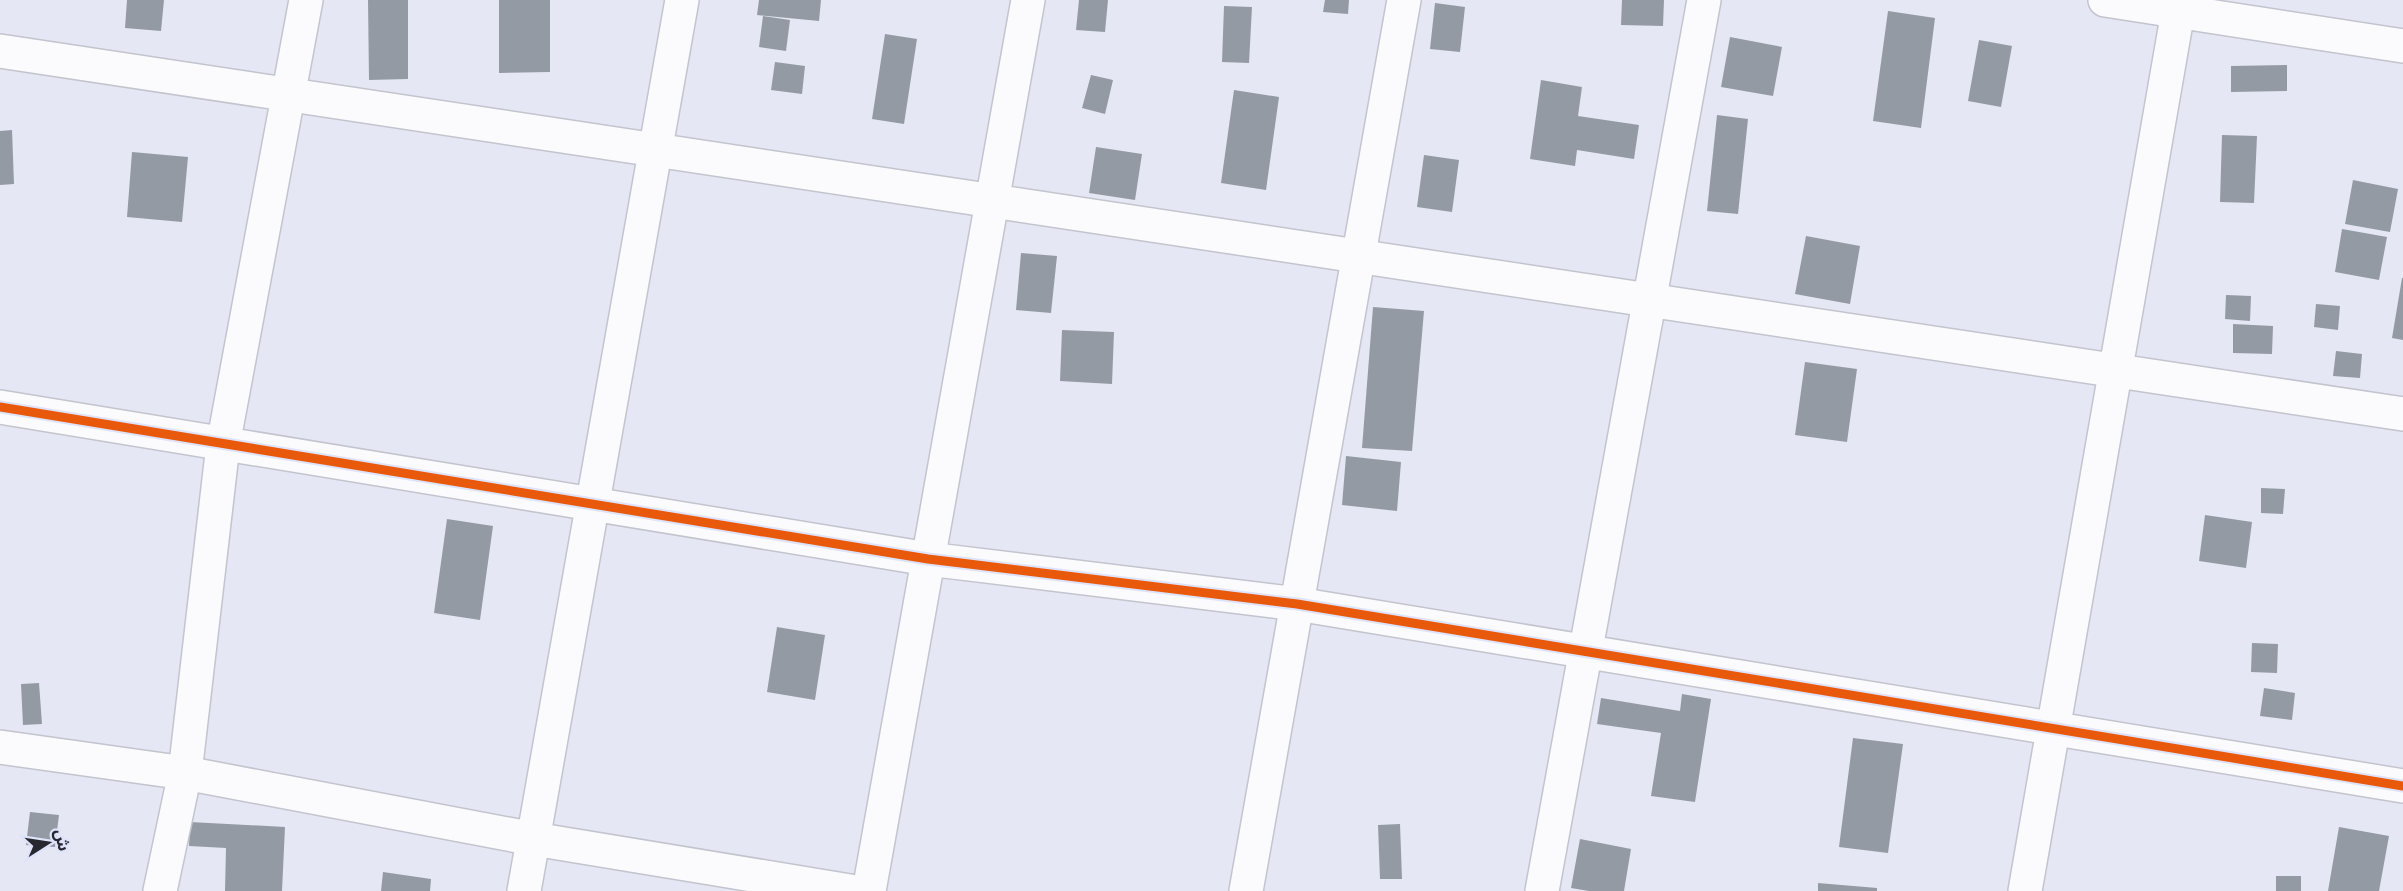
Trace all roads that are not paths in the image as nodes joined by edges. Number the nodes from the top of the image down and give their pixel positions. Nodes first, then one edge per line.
1 (306, 0) edge
2 (682, 0) edge
3 (1028, 0) edge
4 (1404, 0) edge
5 (1704, 0) edge
6 (2104, 0) edge
7 (2179, 6) edge
8 (2403, 46) edge
9 (0, 51) edge
10 (289, 95) junction
11 (656, 150) junction
12 (993, 201) junction
13 (1358, 257) junction
14 (1650, 301) junction
15 (2116, 371) junction
16 (0, 407) edge
17 (2403, 414) edge
18 (223, 445) junction
19 (594, 504) junction
20 (928, 559) junction
21 (1297, 604) junction
22 (1586, 651) junction
23 (2054, 728) junction
24 (0, 747) edge
25 (185, 773) junction
26 (2403, 786) edge
27 (534, 838) junction
28 (160, 891) edge
29 (524, 891) edge
30 (850, 891) edge
31 (869, 891) edge
32 (1246, 891) edge
33 (1542, 891) edge
34 (2025, 891) edge

1 - 10 street
2 - 11 street
3 - 12 street
4 - 13 street
5 - 14 street
6 - 7 street
7 - 8 street
7 - 15 street
9 - 10 street
10 - 11 street
10 - 18 street
11 - 12 street
11 - 19 street
12 - 13 street
12 - 20 street
13 - 14 street
13 - 21 street
14 - 15 street
14 - 22 street
15 - 17 street
15 - 23 street
16 - 18 street
18 - 19 street
18 - 25 street
19 - 20 street
19 - 27 street
20 - 21 street
20 - 31 street
21 - 22 street
21 - 32 street
22 - 23 street
22 - 33 street
23 - 26 street
23 - 34 street
24 - 25 street
25 - 27 street
25 - 28 street
27 - 29 street
27 - 30 street

